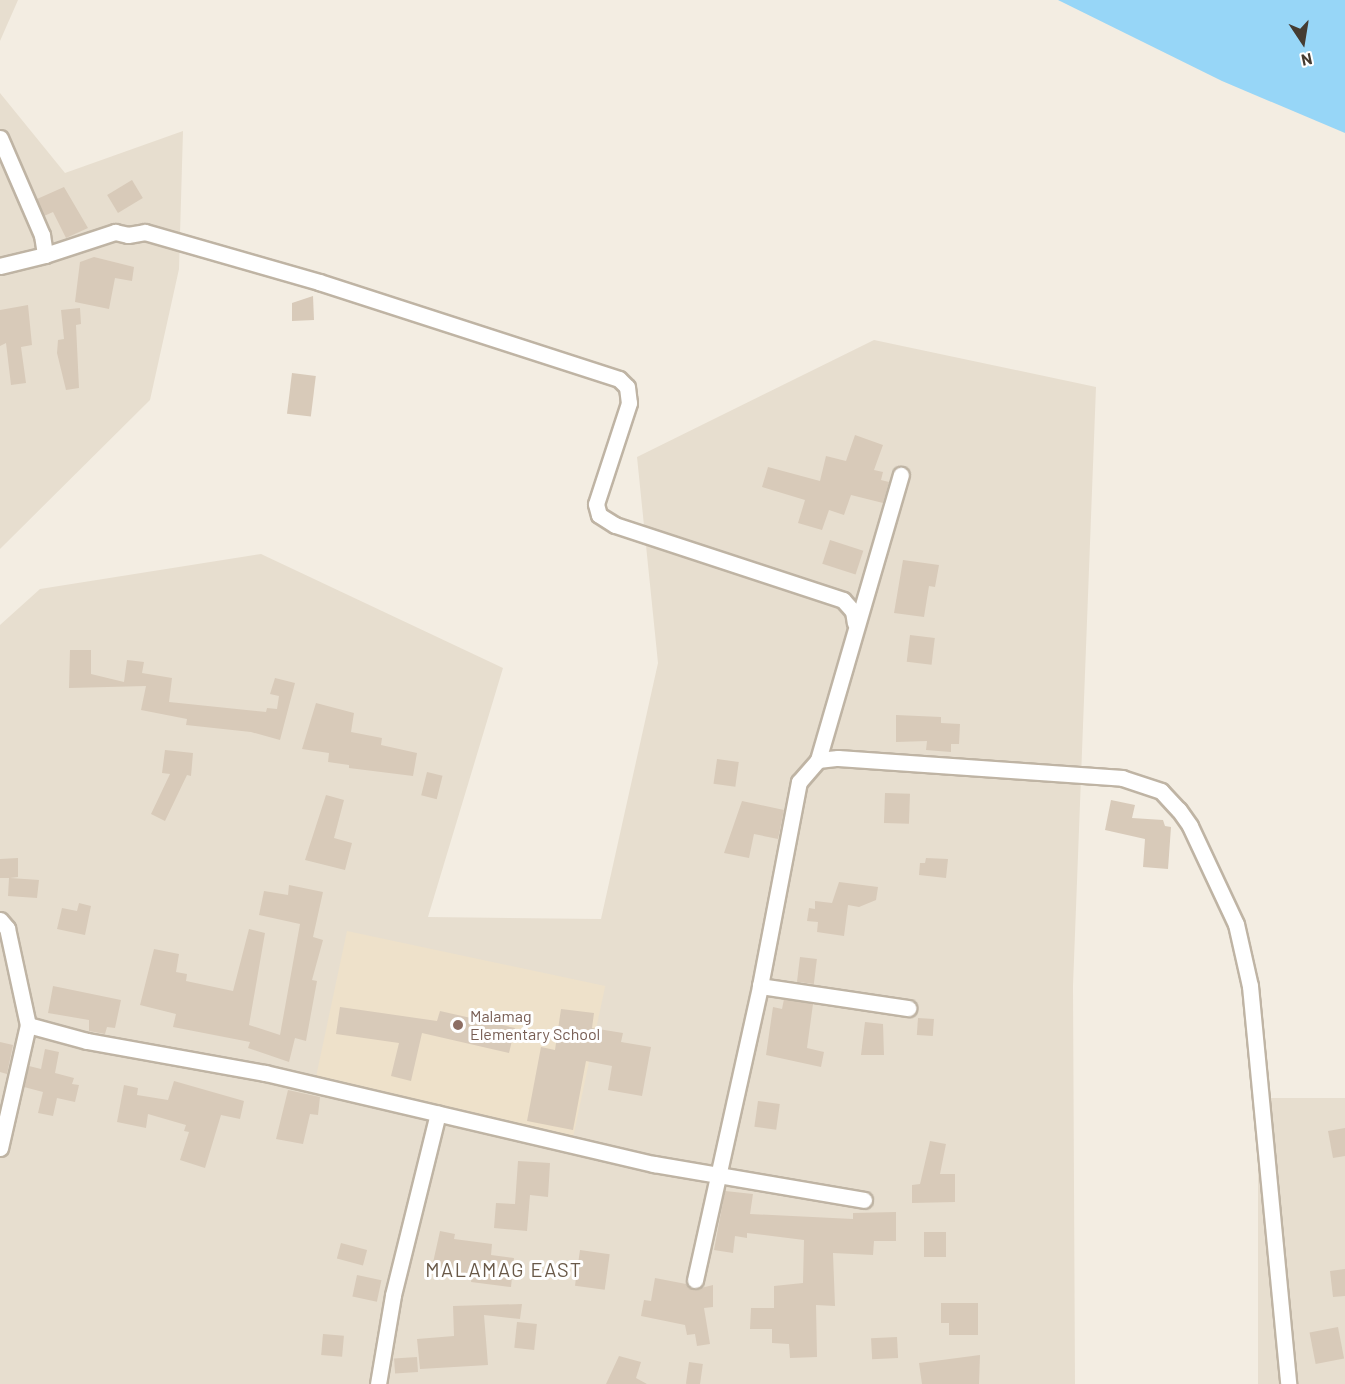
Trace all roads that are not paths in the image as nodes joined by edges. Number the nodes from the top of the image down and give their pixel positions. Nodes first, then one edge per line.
1 (0, 138) edge
2 (45, 255) junction
3 (0, 266) edge
4 (901, 475) dead end
5 (855, 623) junction
6 (818, 760) junction
7 (0, 920) edge
8 (760, 986) junction
9 (908, 1008) dead end
10 (28, 1025) junction
11 (438, 1113) junction
12 (0, 1148) edge
13 (718, 1175) junction
14 (864, 1200) dead end
15 (695, 1280) dead end
16 (378, 1384) edge
17 (1288, 1384) edge

1 - 2 street
2 - 3 street
2 - 5 street
4 - 5 street
5 - 6 street
6 - 8 street
6 - 17 street
7 - 10 street
8 - 9 street
8 - 13 street
10 - 11 street
10 - 12 street
11 - 13 street
11 - 16 street
13 - 14 street
13 - 15 street

